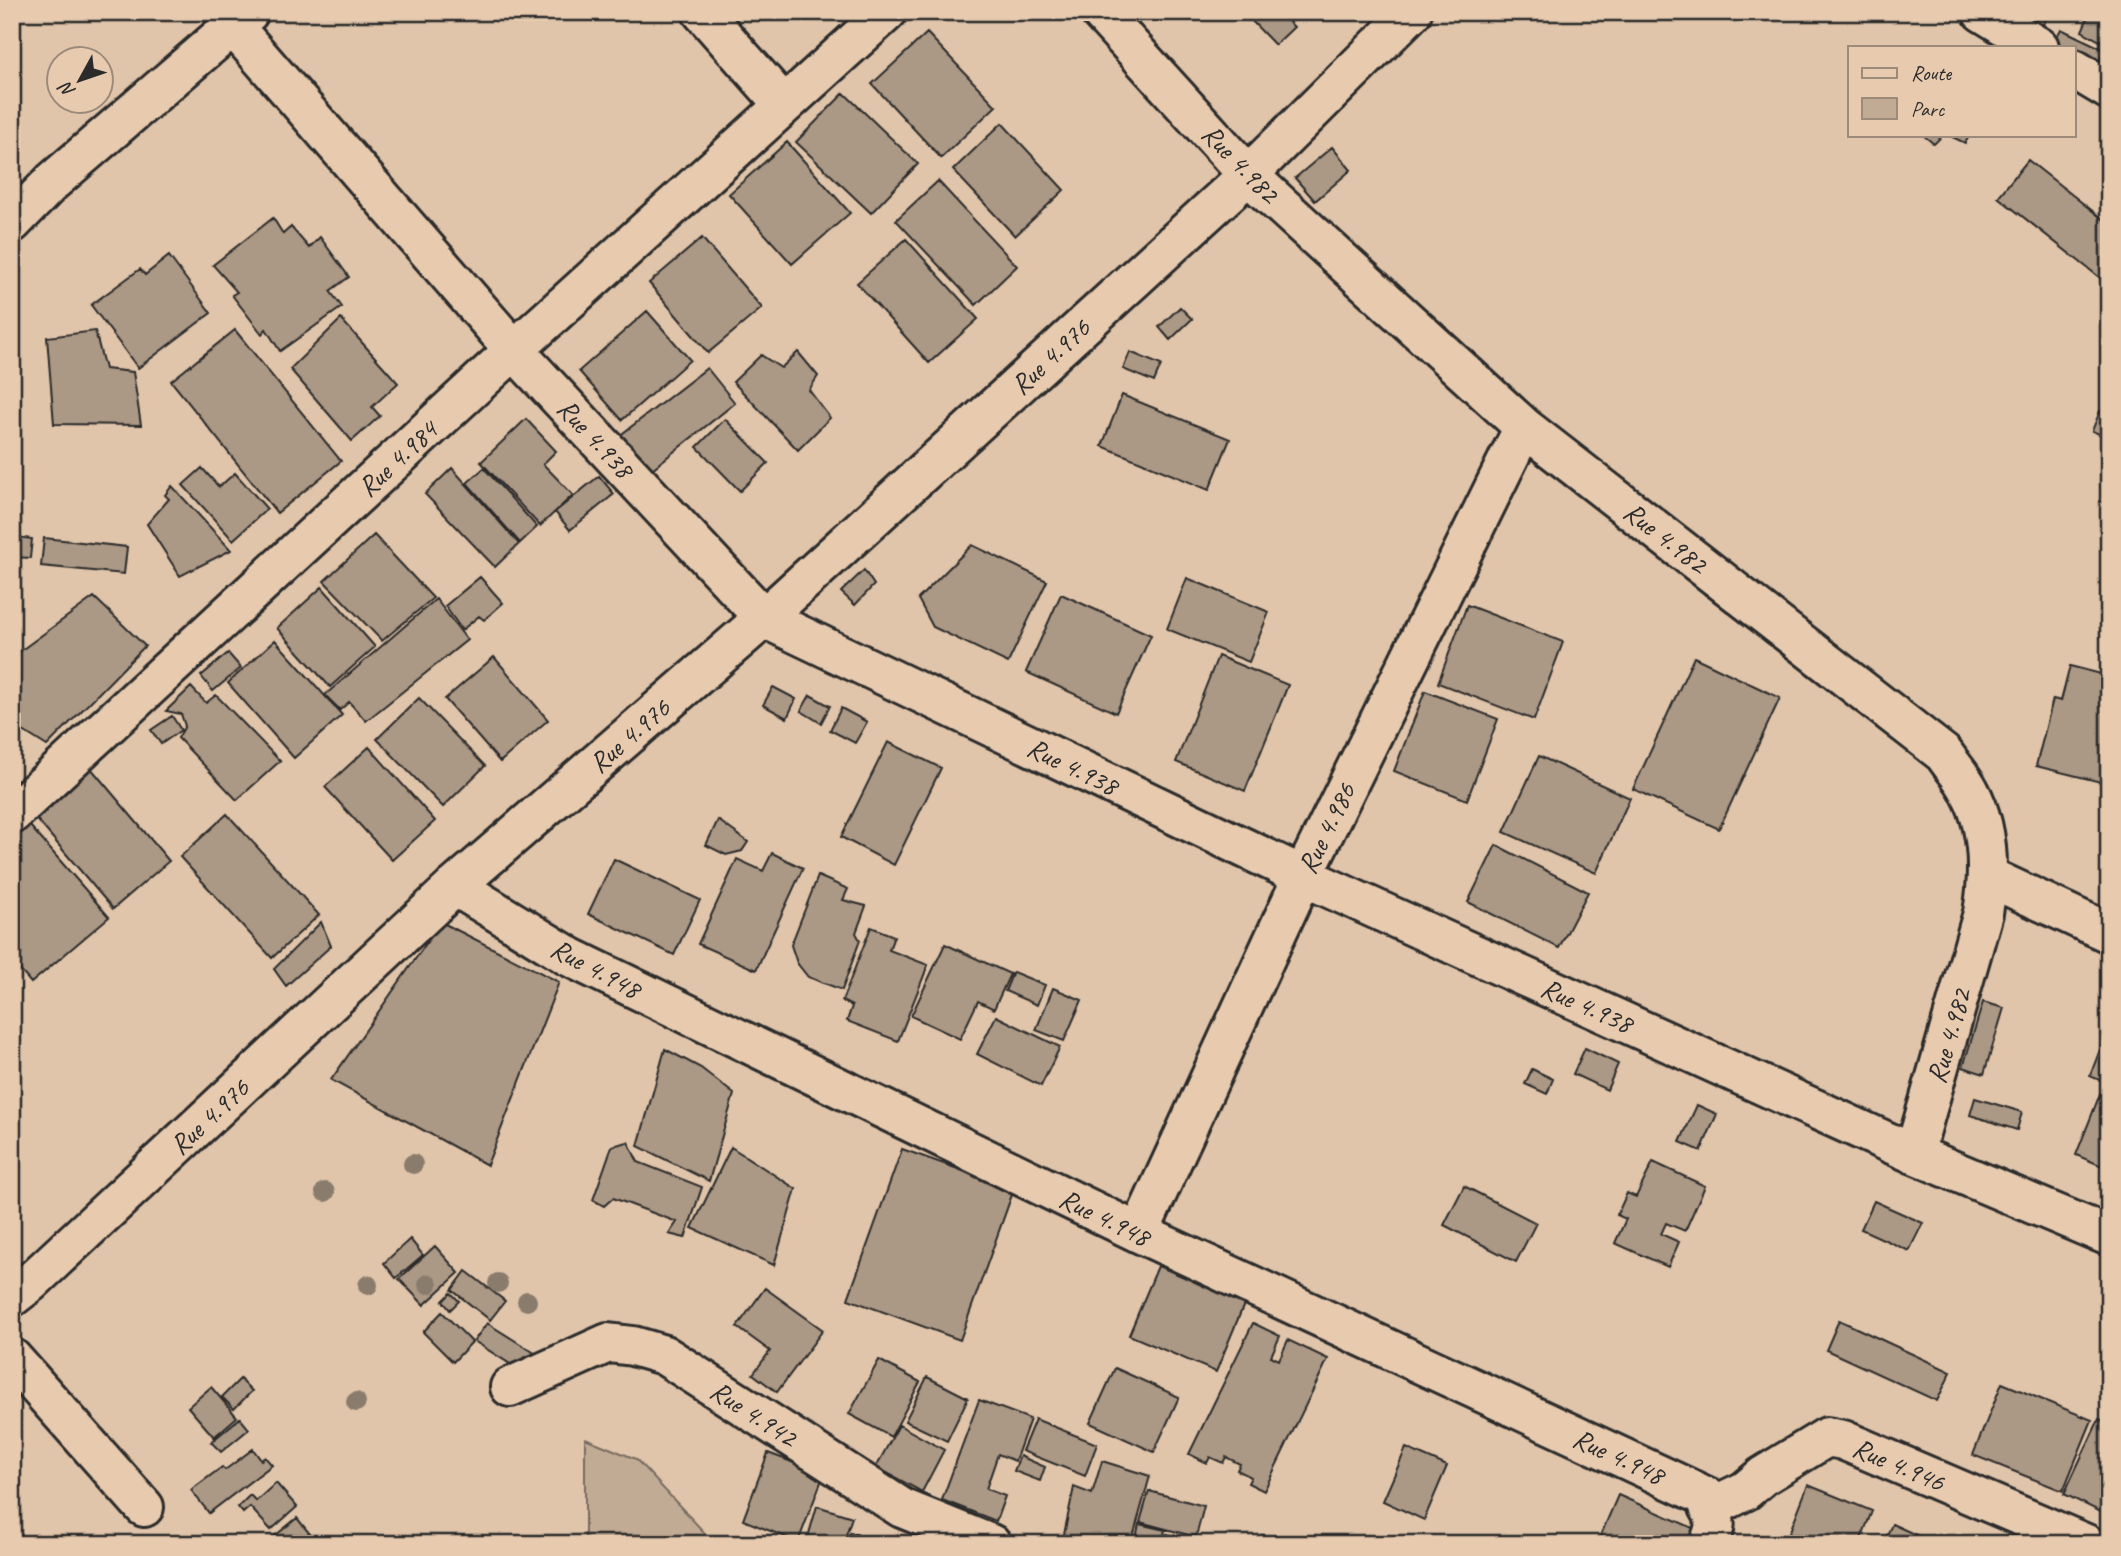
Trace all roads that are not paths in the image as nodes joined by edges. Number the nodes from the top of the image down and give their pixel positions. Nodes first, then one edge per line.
1 (702, 12) edge
2 (887, 12) edge
3 (1100, 12) edge
4 (1412, 12) edge
5 (1982, 12) edge
6 (241, 19) edge
7 (2037, 46) edge
8 (2076, 70) edge
9 (2109, 90) edge
10 (783, 104) junction
11 (1248, 174) junction
12 (12, 223) edge
13 (514, 350) junction
14 (1524, 427) junction
15 (764, 618) junction
16 (12, 814) edge
17 (1303, 876) junction
18 (1989, 877) junction
19 (455, 886) junction
20 (2109, 933) edge
21 (1914, 1154) junction
22 (1139, 1233) junction
23 (2109, 1236) edge
24 (12, 1297) edge
25 (12, 1358) edge
26 (510, 1387) dead end
27 (1720, 1503) junction
28 (144, 1507) dead end
29 (991, 1544) edge
30 (1709, 1544) edge
31 (2086, 1544) edge

1 - 10 street
2 - 10 street, Rue 4.984
3 - 11 street, Rue 4.982
4 - 11 street, Rue 4.976
5 - 7 street
6 - 12 street
6 - 13 street, Rue 4.938
8 - 9 street
10 - 13 street, Rue 4.984
11 - 14 street, Rue 4.982
11 - 15 street, Rue 4.976
13 - 15 street, Rue 4.938
13 - 16 street, Rue 4.984
14 - 17 street, Rue 4.986
14 - 18 street, Rue 4.982
15 - 17 street, Rue 4.938
15 - 19 street, Rue 4.976
17 - 21 street, Rue 4.938
17 - 22 street, Rue 4.986
18 - 20 street
18 - 21 street, Rue 4.982
19 - 22 street, Rue 4.948
19 - 24 street, Rue 4.976
21 - 23 street, Rue 4.938
22 - 27 street, Rue 4.948
25 - 28 street
26 - 29 street, Rue 4.942
27 - 30 street
27 - 31 street, Rue 4.946

